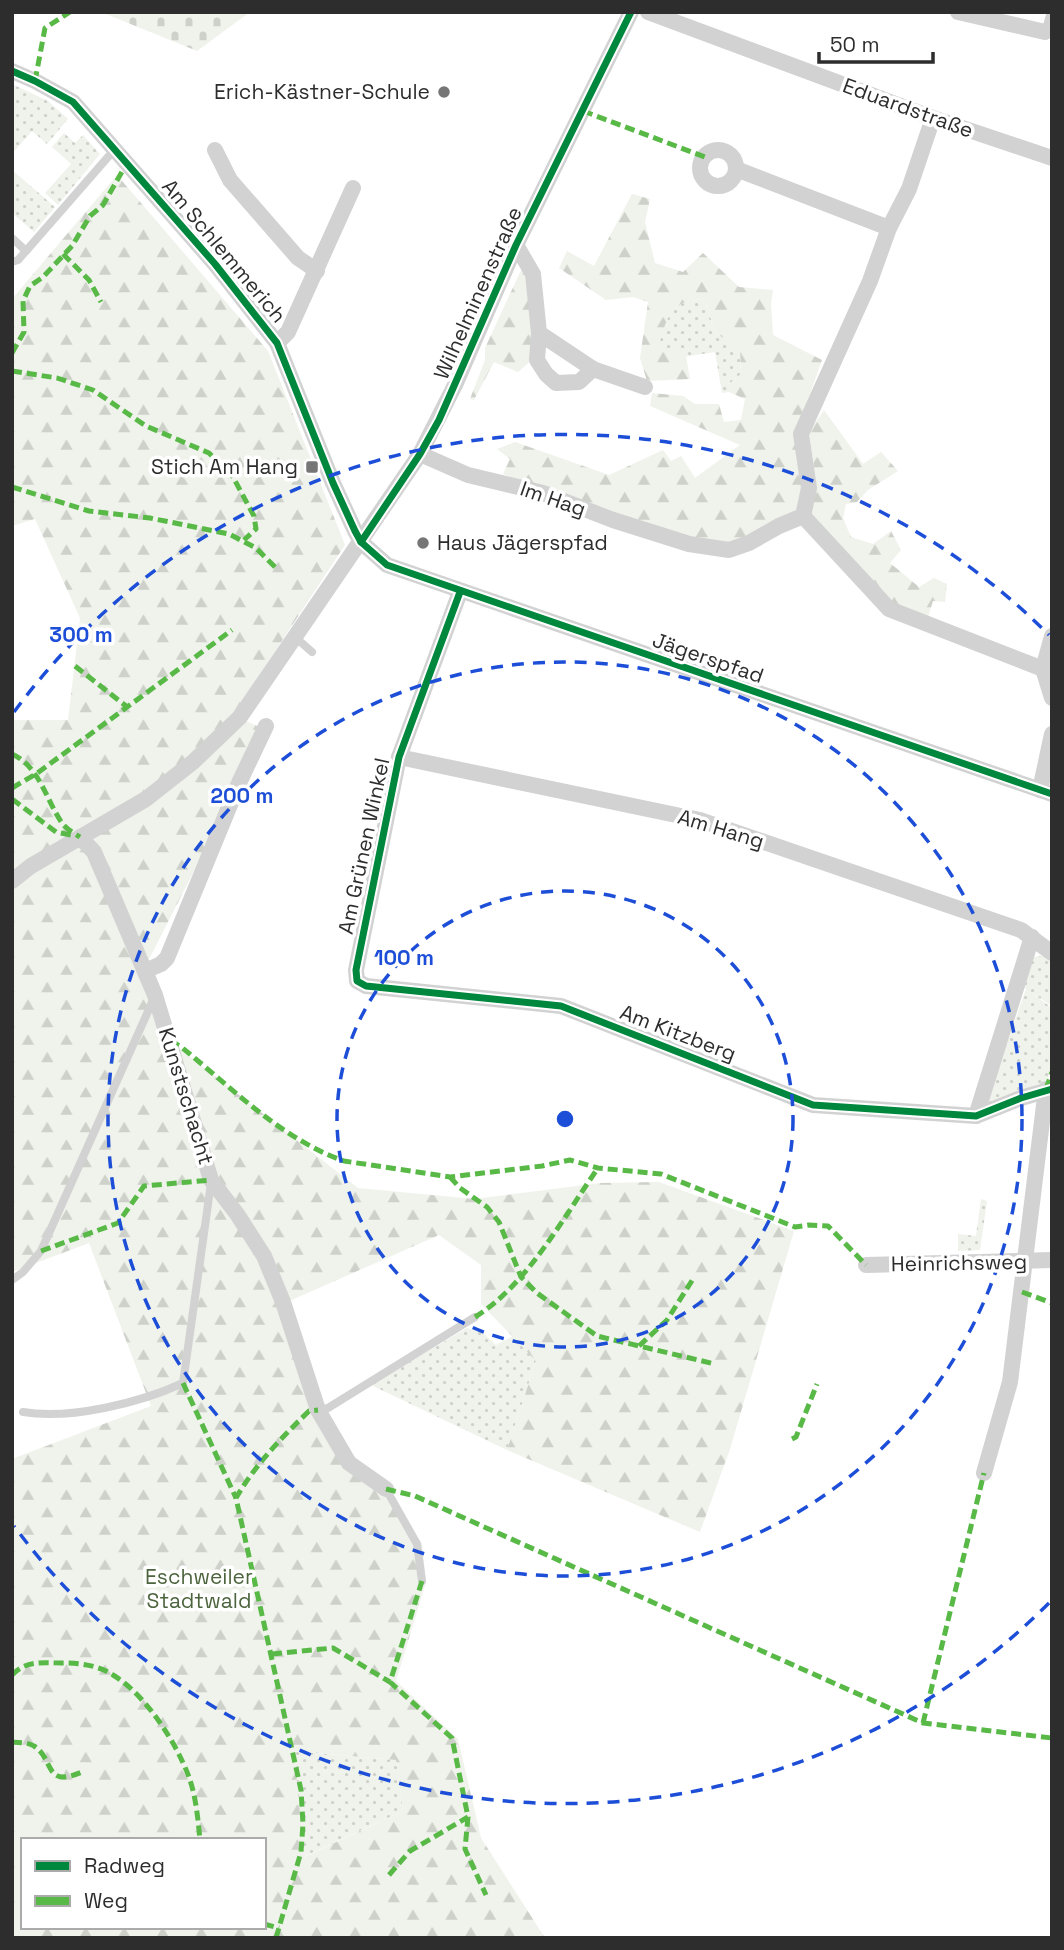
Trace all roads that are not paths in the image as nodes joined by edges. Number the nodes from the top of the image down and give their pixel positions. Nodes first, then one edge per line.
1 (631, 12) edge
2 (648, 12) edge
3 (958, 12) edge
4 (1051, 12) edge
5 (1045, 32) joint
6 (12, 71) edge
7 (933, 118) junction
8 (115, 149) junction
9 (215, 150) dead end
10 (1052, 158) edge
11 (736, 169) dead end
12 (353, 188) dead end
13 (889, 228) junction
14 (12, 238) edge
15 (516, 245) junction
16 (26, 251) junction
17 (12, 262) edge
18 (317, 271) junction
19 (539, 333) junction
20 (277, 343) junction
21 (593, 369) junction
22 (645, 387) dead end
23 (420, 454) junction
24 (803, 516) junction
25 (361, 542) junction
26 (460, 592) junction
27 (1052, 636) edge
28 (295, 637) junction
29 (312, 652) dead end
30 (1043, 669) junction
31 (1052, 698) edge
32 (266, 726) dead end
33 (1052, 734) edge
34 (399, 757) junction
35 (1046, 792) edge
36 (80, 837) junction
37 (12, 881) edge
38 (1032, 937) junction
39 (1052, 953) edge
40 (145, 971) junction
41 (366, 986) joint
42 (155, 996) junction
43 (1049, 1089) edge
44 (976, 1116) junction
45 (211, 1180) junction
46 (1052, 1260) edge
47 (1026, 1261) junction
48 (866, 1265) dead end
49 (12, 1280) edge
50 (475, 1317) dead end
51 (318, 1410) junction
52 (23, 1412) dead end
53 (984, 1474) dead end
54 (386, 1489) joint
55 (422, 1581) dead end

1 - 15 street, Wilhelminenstraße
2 - 7 street, Eduardstraße
3 - 5 street
4 - 5 lane
6 - 8 street, Am Schlemmerich
7 - 10 street, Eduardstraße
7 - 13 street
8 - 16 lane
8 - 20 street, Am Schlemmerich
9 - 18 street
11 - 13 street
12 - 18 street, Am Schlemmerich
13 - 24 street
14 - 16 lane
15 - 19 street
15 - 23 street, Wilhelminenstraße
16 - 17 lane
18 - 20 street, Am Schlemmerich
19 - 21 street
19 - 21 street
20 - 25 street, Am Schlemmerich
21 - 22 street
23 - 24 street, Im Hag
23 - 25 street, Wilhelminenstraße
24 - 30 street
25 - 26 street, Jägerspfad
25 - 28 street, Wilhelminenstraße
26 - 34 street, Am Grünen Winkel
26 - 35 street, Jägerspfad
27 - 30 street
28 - 29 lane
28 - 36 street, Wilhelminenstraße
30 - 31 street
32 - 40 street
33 - 35 street
34 - 38 street, Am Hang
34 - 41 street, Am Grünen Winkel
36 - 37 street, Wilhelminenstraße
36 - 40 street, Kunstschacht
38 - 39 street, Am Hang
38 - 44 street
40 - 42 street, Kunstschacht
41 - 44 street, Am Kitzberg
42 - 45 street, Kunstschacht
42 - 49 lane
43 - 44 street
43 - 47 street
45 - 51 street, Kunstschacht
45 - 52 lane
46 - 47 street, Heinrichsweg
47 - 48 street, Heinrichsweg
47 - 53 street
50 - 51 lane
51 - 54 street, Kunstschacht
54 - 55 lane

